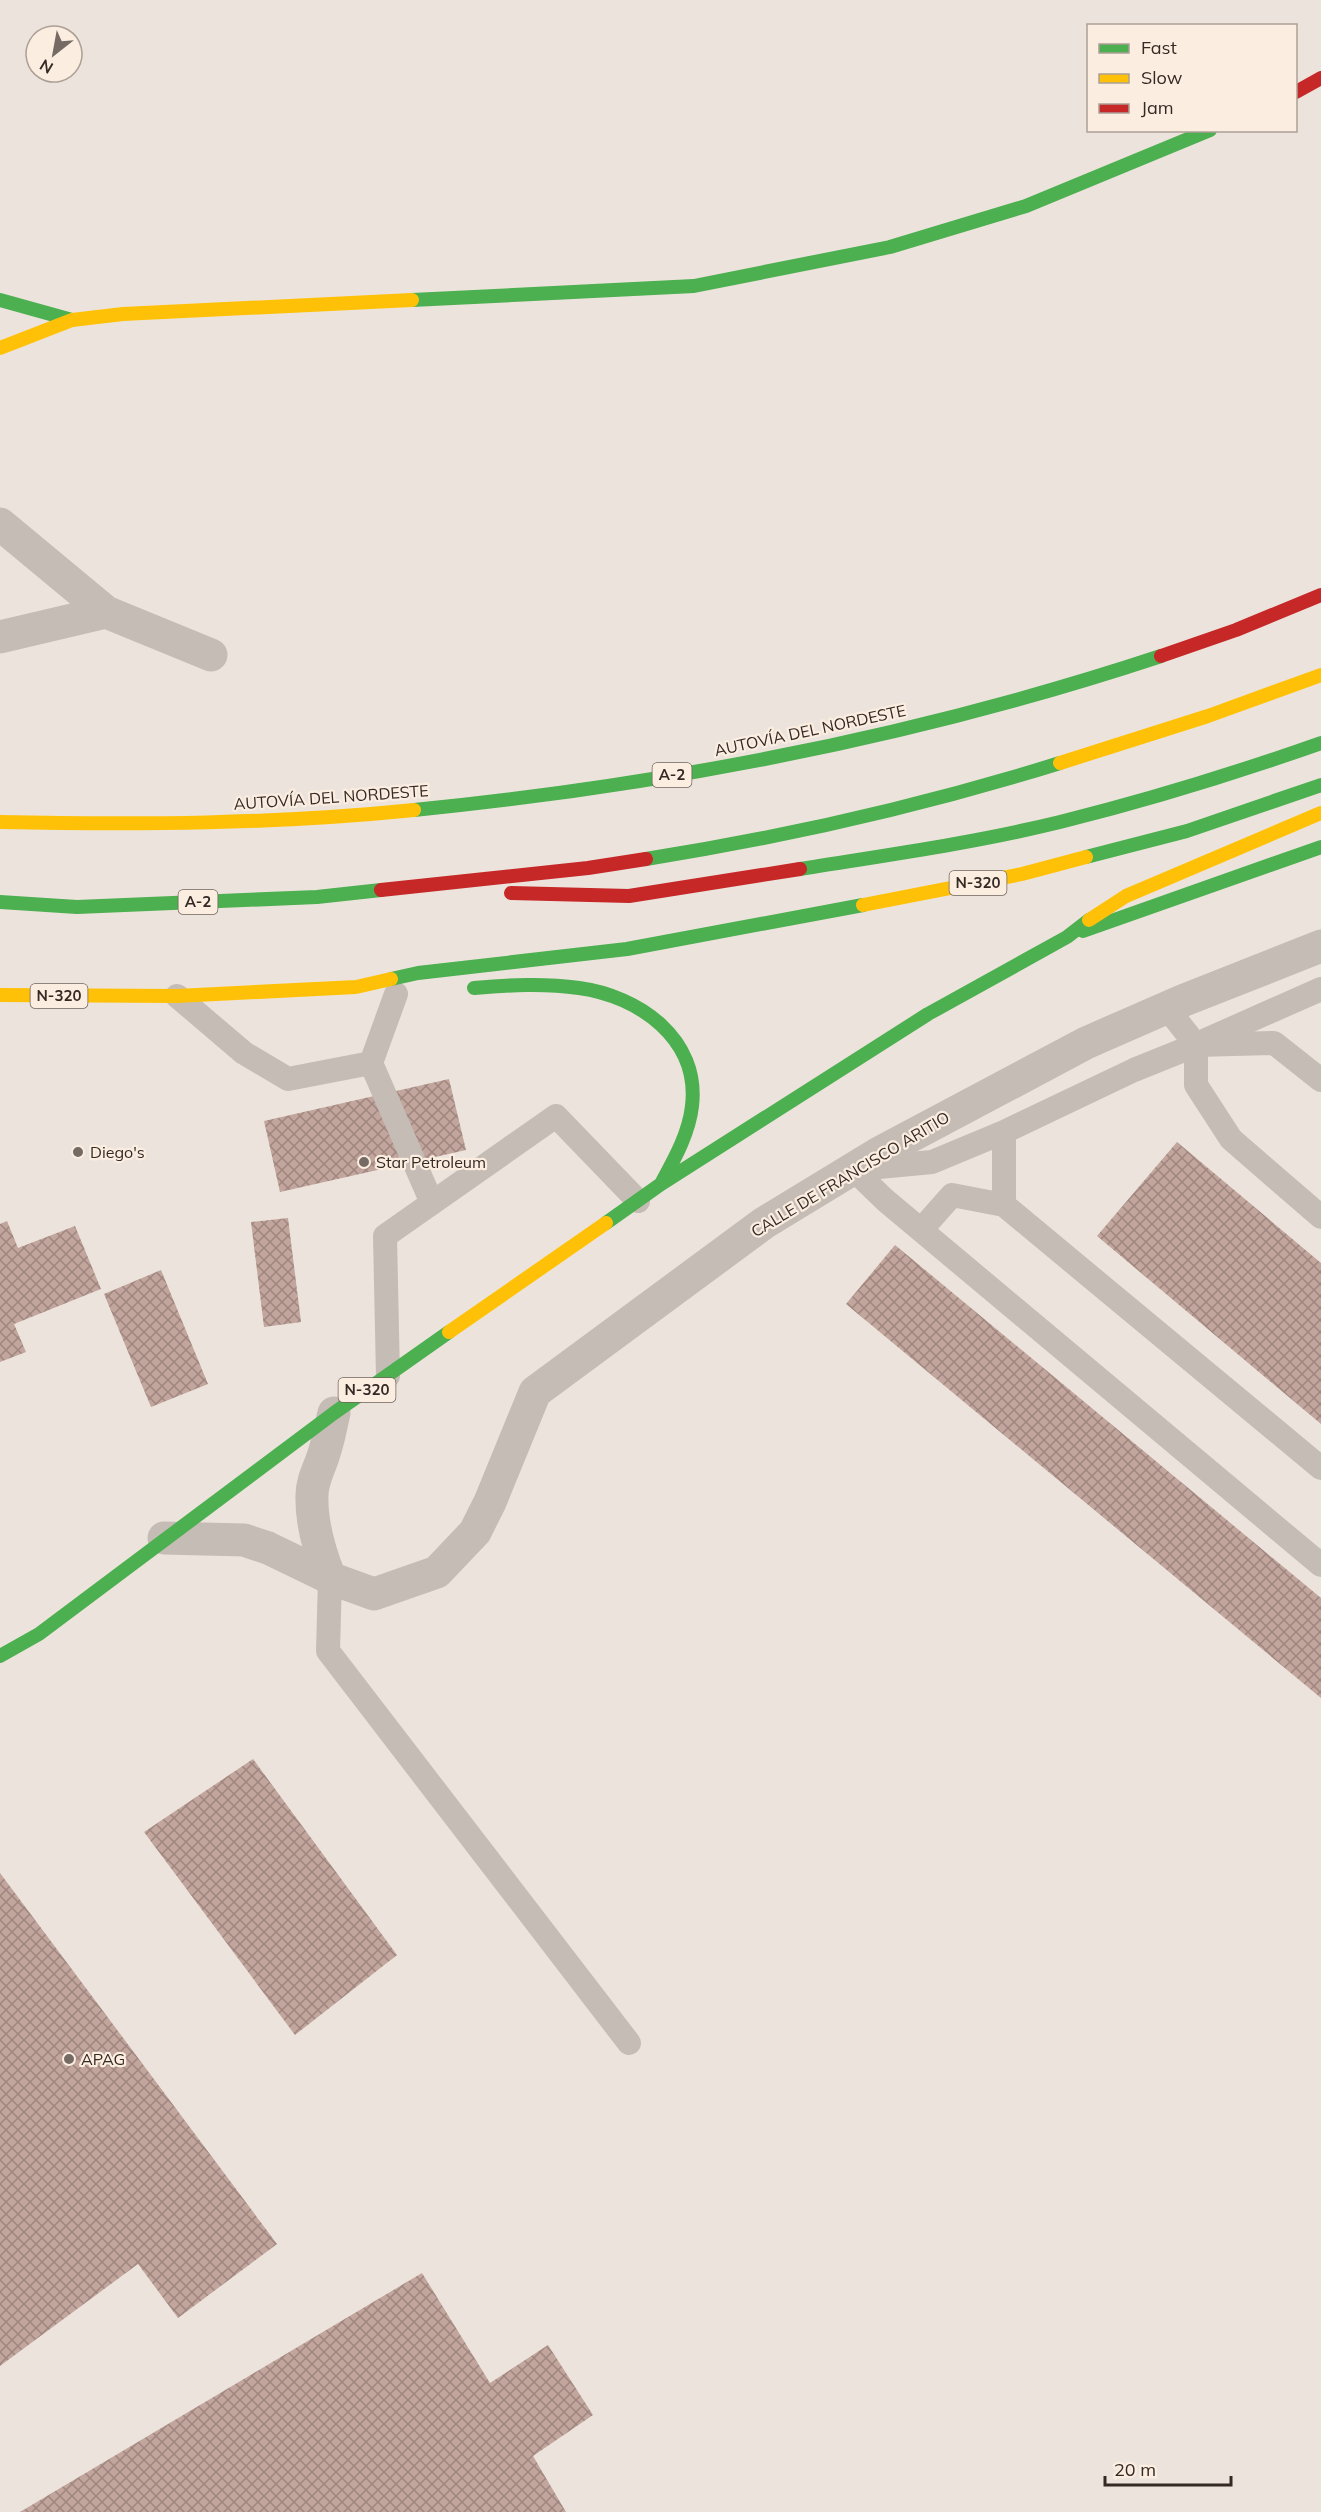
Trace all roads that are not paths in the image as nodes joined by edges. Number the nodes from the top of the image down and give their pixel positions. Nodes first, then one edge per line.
1 (1321, 78) edge
2 (1297, 91) edge
3 (1205, 132) edge
4 (0, 300) edge
5 (72, 320) junction
6 (0, 348) edge
7 (0, 524) edge
8 (1321, 595) edge
9 (106, 612) junction
10 (0, 637) edge
11 (211, 655) dead end
12 (1321, 675) edge
13 (1321, 742) edge
14 (1321, 785) edge
15 (1321, 813) edge
16 (0, 822) edge
17 (1321, 847) edge
18 (396, 890) junction
19 (0, 902) edge
20 (1067, 936) junction
21 (1321, 946) edge
22 (356, 987) junction
23 (464, 989) dead end
24 (1321, 989) edge
25 (401, 994) joint
26 (0, 995) edge
27 (177, 996) junction
28 (1167, 1008) junction
29 (1196, 1045) junction
30 (371, 1063) junction
31 (1321, 1080) edge
32 (1004, 1131) junction
33 (853, 1169) junction
34 (662, 1184) junction
35 (638, 1201) junction
36 (432, 1203) junction
37 (1004, 1204) junction
38 (1321, 1217) edge
39 (921, 1230) junction
40 (388, 1376) junction
41 (334, 1413) junction
42 (1321, 1468) edge
43 (164, 1538) junction
44 (1321, 1566) edge
45 (330, 1578) junction
46 (39, 1634) junction
47 (0, 1656) edge
48 (0, 1665) edge
49 (629, 2043) dead end

1 - 2 main road
3 - 5 main road
4 - 5 main road
5 - 6 main road
7 - 9 street
8 - 16 main road, AUTOVÍA DEL NORDESTE / A-2
9 - 10 street
9 - 11 street
12 - 18 main road, A-2
13 - 18 main road
14 - 22 main road, N-320
15 - 20 main road, N-320
17 - 20 main road
18 - 19 main road, A-2
20 - 34 main road, N-320
21 - 28 street, CALLE DE FRANCISCO ARITIO
22 - 25 main road, N-320
22 - 27 main road, N-320
23 - 34 main road, N-320
24 - 29 lane
25 - 30 lane
26 - 27 main road, N-320
27 - 30 lane
28 - 29 lane
28 - 33 street, CALLE DE FRANCISCO ARITIO
29 - 31 lane
29 - 32 lane
29 - 38 lane
30 - 36 lane
32 - 33 lane
32 - 37 lane
33 - 39 lane
33 - 45 street, CALLE DE FRANCISCO ARITIO
34 - 35 main road, N-320
35 - 36 lane
35 - 40 main road, N-320
36 - 40 lane
37 - 39 lane
37 - 42 lane
39 - 44 lane
40 - 41 main road, N-320
41 - 43 main road, N-320
41 - 45 street
43 - 45 street, CALLE DE FRANCISCO ARITIO
43 - 46 main road, N-320
45 - 49 lane
46 - 47 main road, N-320
46 - 48 main road

